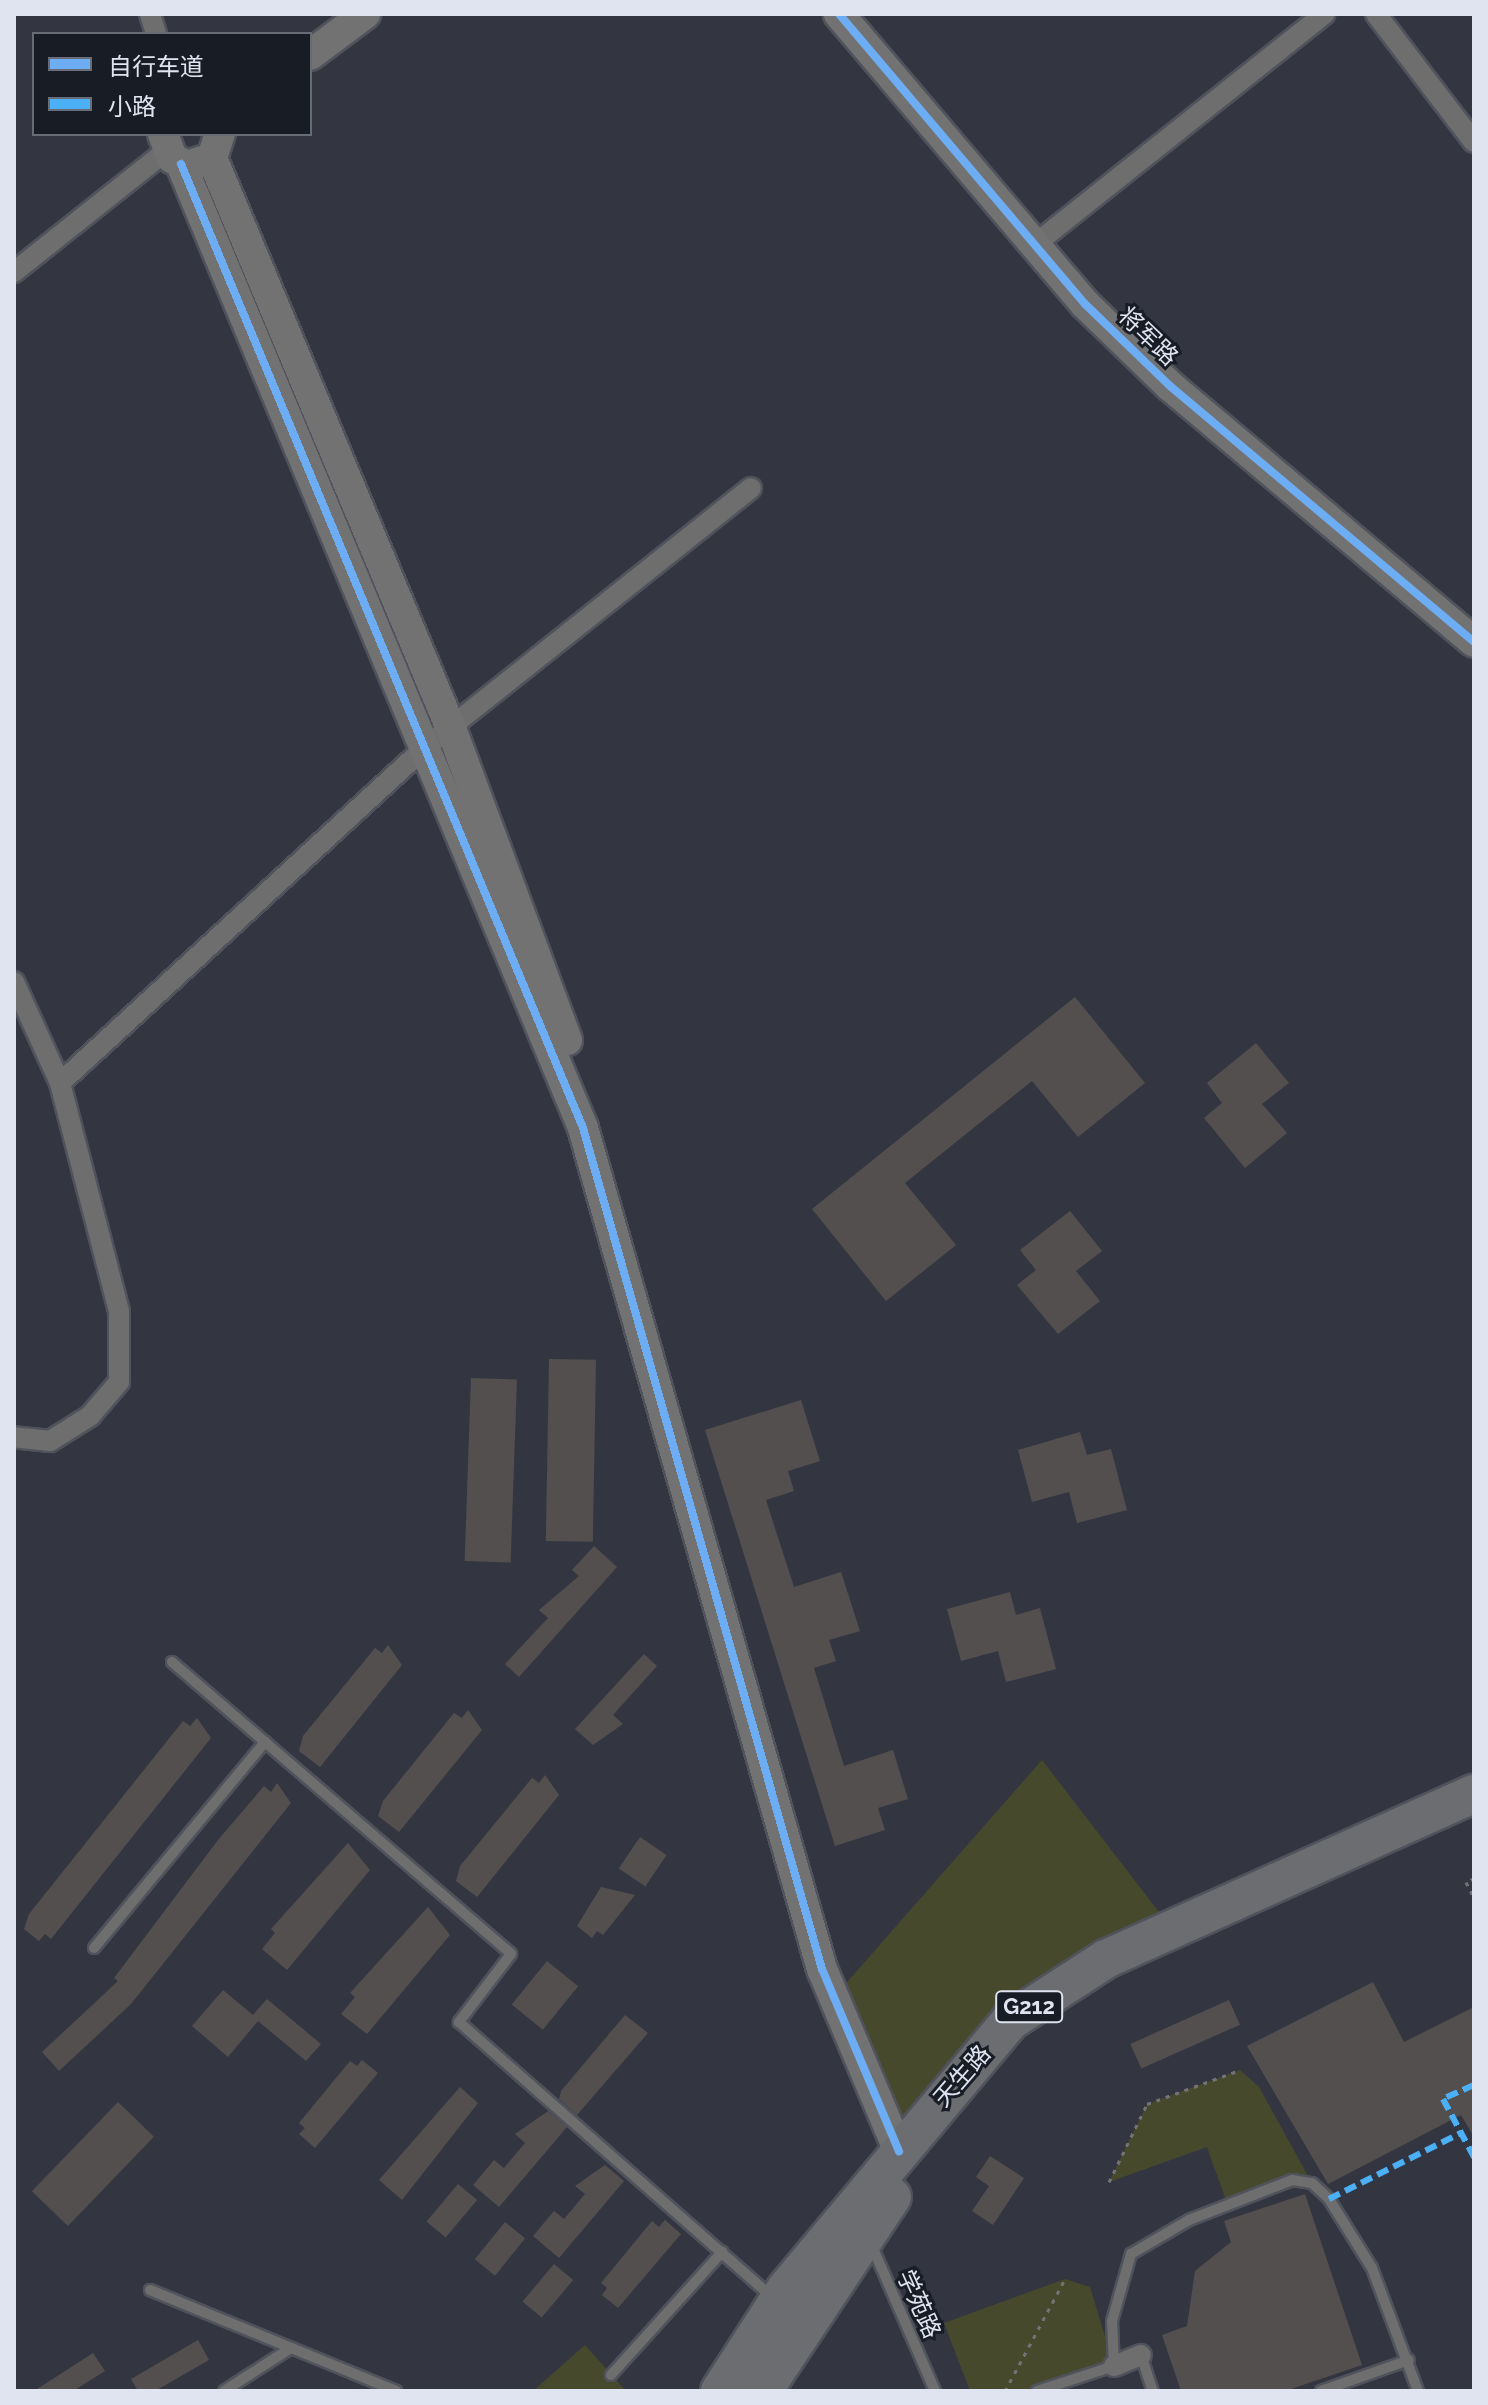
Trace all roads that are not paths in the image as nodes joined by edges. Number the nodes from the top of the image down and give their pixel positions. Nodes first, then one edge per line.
1 (333, 14) edge
2 (365, 14) edge
3 (839, 14) edge
4 (1324, 14) edge
5 (1376, 14) edge
6 (310, 32) edge
7 (312, 54) edge
8 (1474, 142) edge
9 (216, 146) edge
10 (170, 150) edge
11 (1034, 245) junction
12 (14, 272) edge
13 (751, 488) dead end
14 (1474, 642) edge
15 (452, 731) junction
16 (423, 749) junction
17 (14, 982) edge
18 (60, 1083) junction
19 (648, 1355) junction
20 (14, 1437) edge
21 (172, 1662) dead end
22 (265, 1742) junction
23 (1474, 1794) edge
24 (1474, 1818) edge
25 (94, 1948) dead end
26 (899, 2151) junction
27 (865, 2233) junction
28 (722, 2252) junction
29 (150, 2290) dead end
30 (777, 2302) junction
31 (291, 2348) junction
32 (1141, 2355) joint
33 (1409, 2360) junction
34 (1114, 2366) junction
35 (611, 2375) dead end
36 (224, 2391) edge
37 (396, 2391) edge
38 (720, 2391) edge
39 (763, 2391) edge
40 (935, 2391) edge
41 (1037, 2391) edge
42 (1153, 2391) edge
43 (1321, 2391) edge
44 (1418, 2391) edge

1 - 6 street
2 - 7 street
3 - 11 street, 将军路
4 - 11 street
5 - 8 street
9 - 10 street
9 - 15 street
10 - 12 street
10 - 16 street
11 - 14 street, 将军路
13 - 15 street
15 - 16 street
15 - 19 street
16 - 18 street
16 - 19 street
17 - 18 street
18 - 20 street
19 - 26 street
21 - 22 lane
22 - 25 lane
22 - 28 lane
23 - 26 highway, 天生路 / G212
24 - 27 highway, 天生路 / G212
26 - 30 highway, 天生路 / G212
27 - 39 highway, 天生路 / G212
27 - 40 lane, 学苑路
28 - 30 lane
28 - 35 lane
29 - 31 lane
30 - 38 highway, 天生路 / G212
31 - 36 lane
31 - 37 lane
32 - 34 street
32 - 42 lane
33 - 34 lane
33 - 43 lane
33 - 44 lane
34 - 41 lane

